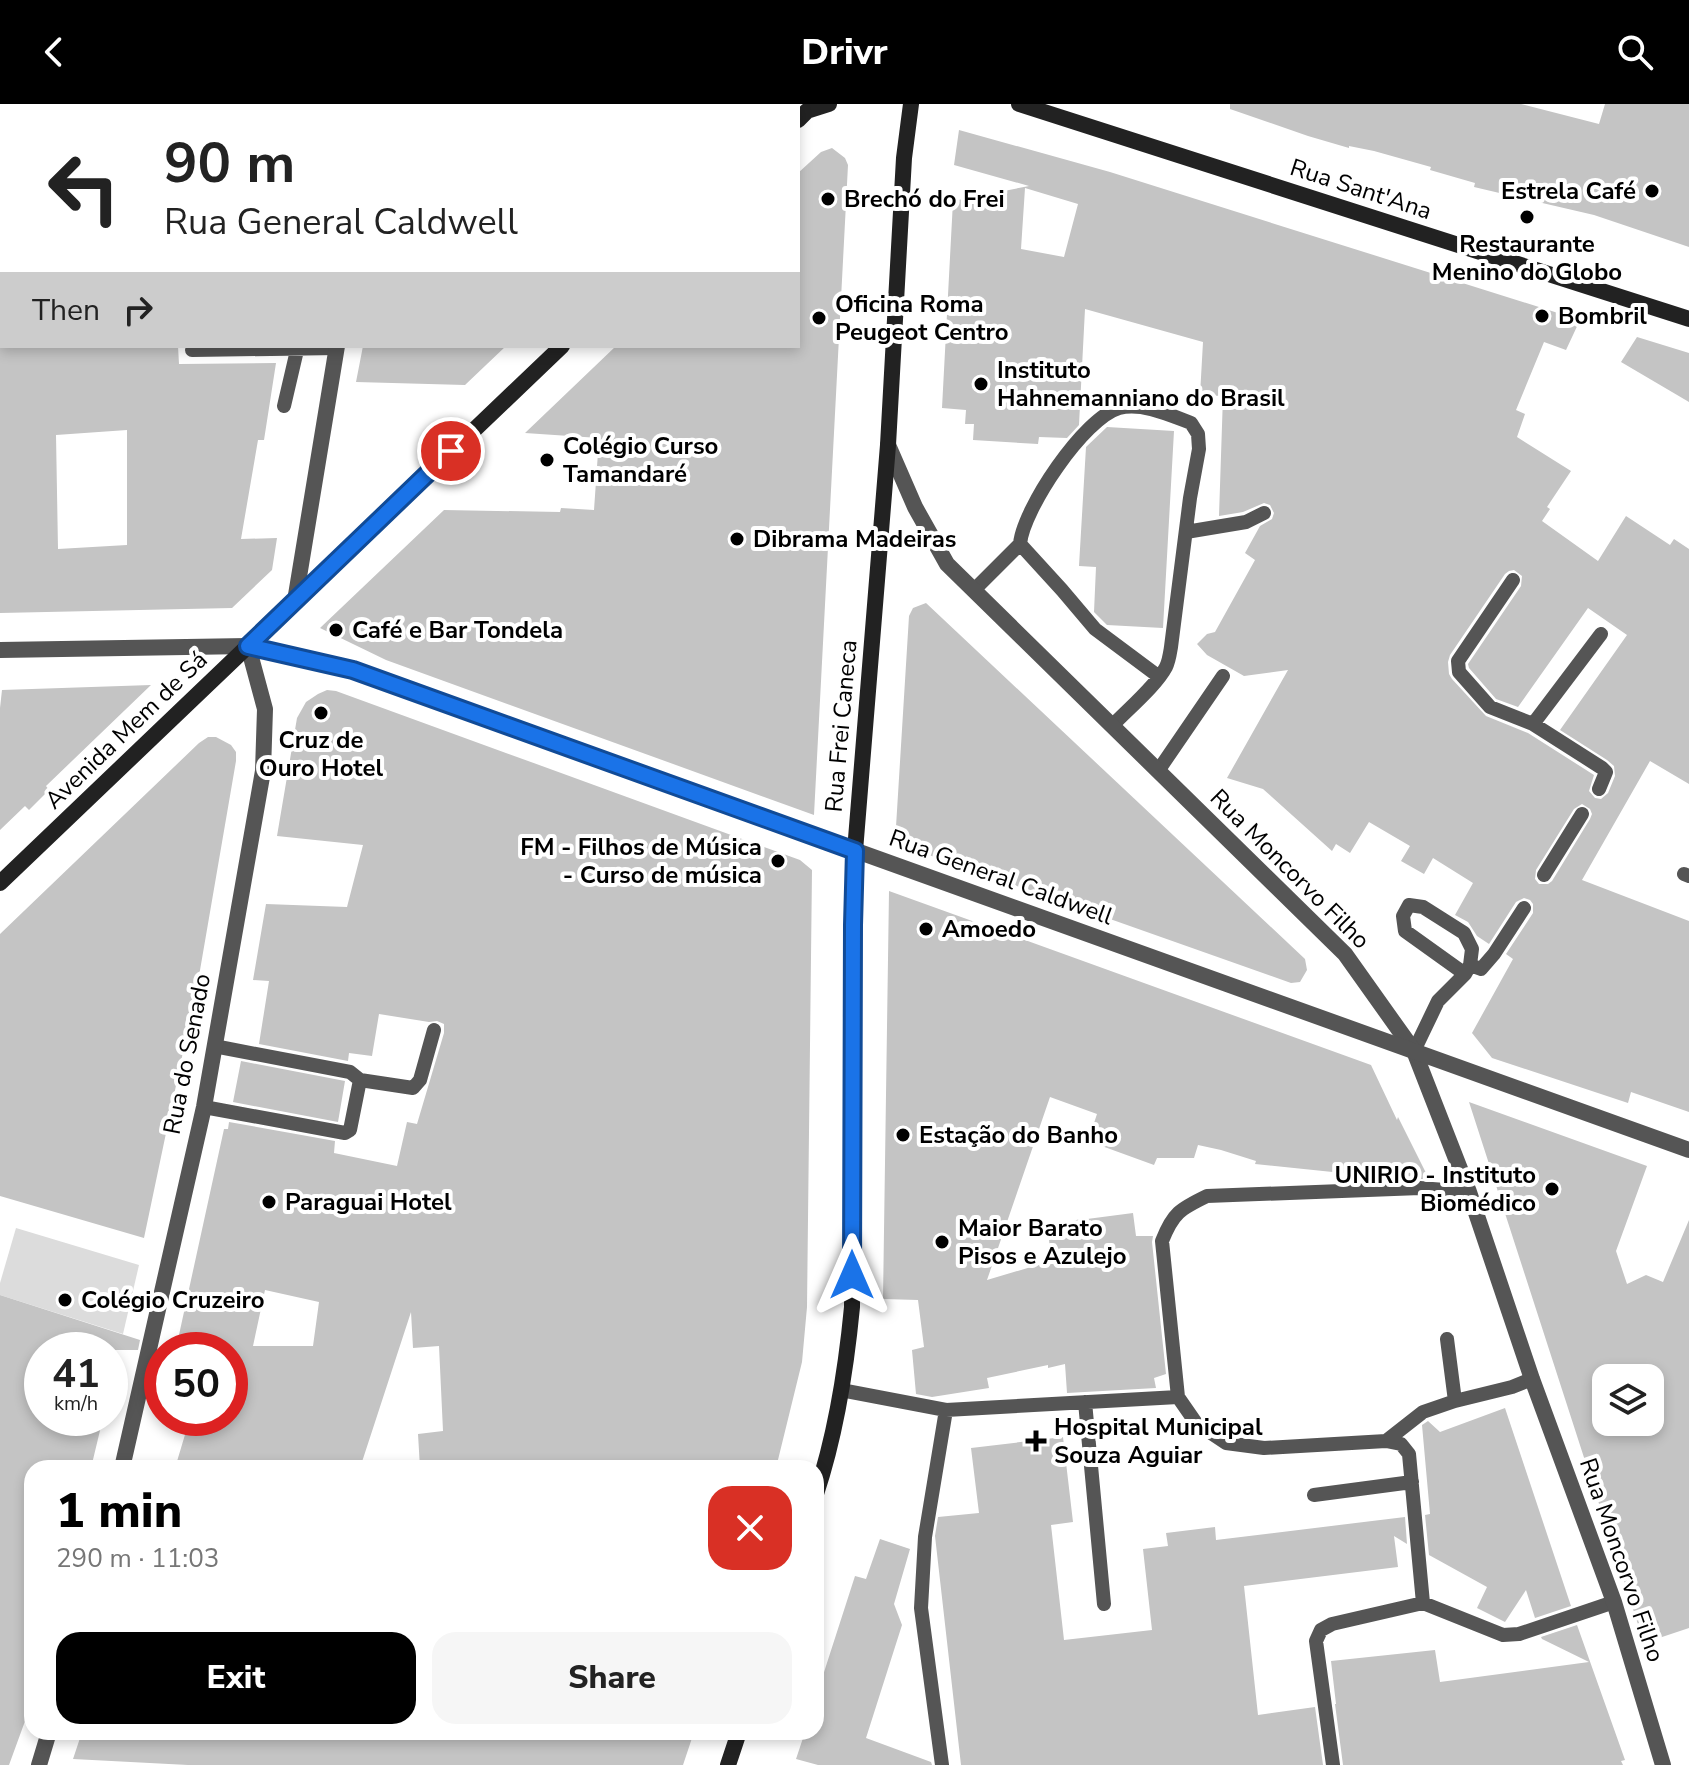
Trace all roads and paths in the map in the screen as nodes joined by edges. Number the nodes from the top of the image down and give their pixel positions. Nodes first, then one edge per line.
1 (829, 104) edge
2 (911, 104) edge
3 (1019, 104) edge
4 (800, 118) edge
5 (1689, 319) edge
6 (263, 348) edge
7 (298, 348) edge
8 (337, 348) edge
9 (560, 348) edge
10 (192, 350) dead end
11 (284, 406) dead end
12 (888, 445) junction
13 (1264, 513) dead end
14 (1186, 532) junction
15 (1020, 544) junction
16 (1513, 580) dead end
17 (974, 590) junction
18 (295, 601) junction
19 (1601, 634) dead end
20 (248, 646) junction
21 (0, 650) edge
22 (1158, 676) junction
23 (1223, 676) dead end
24 (1533, 724) junction
25 (1112, 726) junction
26 (1158, 771) junction
27 (1599, 789) dead end
28 (1582, 814) dead end
29 (855, 851) junction
30 (1544, 875) dead end
31 (0, 883) edge
32 (1524, 908) dead end
33 (1468, 969) junction
34 (434, 1030) dead end
35 (214, 1046) junction
36 (1414, 1051) junction
37 (360, 1080) junction
38 (204, 1107) junction
39 (1689, 1150) edge
40 (1469, 1192) junction
41 (1447, 1339) dead end
42 (1532, 1379) junction
43 (841, 1390) junction
44 (1178, 1397) junction
45 (1455, 1401) junction
46 (1085, 1402) junction
47 (946, 1410) junction
48 (1386, 1441) junction
49 (124, 1460) edge
50 (824, 1461) edge
51 (1412, 1482) junction
52 (1314, 1495) dead end
53 (1614, 1602) junction
54 (1423, 1603) junction
55 (1104, 1604) dead end
56 (47, 1740) edge
57 (736, 1740) edge
58 (39, 1765) edge
59 (728, 1765) edge
60 (942, 1765) edge
61 (1333, 1765) edge
62 (1663, 1765) edge

1 - 4 main road
2 - 12 main road, Rua Frei Caneca
3 - 5 main road, Rua Sant'Ana
6 - 10 lane
7 - 11 lane
8 - 18 street
9 - 18 main road, Avenida Mem de Sá
12 - 17 street, Rua Moncorvo Filho
12 - 29 main road, Rua Frei Caneca
13 - 14 lane
14 - 15 lane
14 - 22 lane
15 - 17 lane
15 - 22 lane
16 - 24 lane
17 - 25 street, Rua Moncorvo Filho
18 - 20 main road, Avenida Mem de Sá
19 - 24 lane
20 - 21 street, Rua General Caldwell
20 - 29 street, Rua General Caldwell
20 - 31 main road, Avenida Mem de Sá
20 - 35 street, Rua do Senado
22 - 25 lane
23 - 26 lane
24 - 27 lane
25 - 26 street, Rua Moncorvo Filho
26 - 36 street, Rua Moncorvo Filho
28 - 30 lane
29 - 36 street, Rua General Caldwell
29 - 43 main road, Rua Frei Caneca
32 - 33 lane
33 - 33 lane
33 - 36 lane
34 - 37 lane
35 - 37 lane
35 - 38 street, Rua do Senado
36 - 39 street, Rua General Caldwell
36 - 40 street, Rua Moncorvo Filho
37 - 38 lane
38 - 49 street, Rua do Senado
40 - 42 street, Rua Moncorvo Filho
40 - 44 lane
41 - 45 lane
42 - 45 lane
42 - 53 street, Rua Moncorvo Filho
43 - 47 lane
43 - 50 main road, Rua Frei Caneca
44 - 46 lane
44 - 48 lane
45 - 48 lane
46 - 47 lane
46 - 55 lane
47 - 60 lane
48 - 51 lane
51 - 52 lane
51 - 54 lane
53 - 54 lane
53 - 62 street, Rua Moncorvo Filho
54 - 61 lane
56 - 58 street
57 - 59 main road

